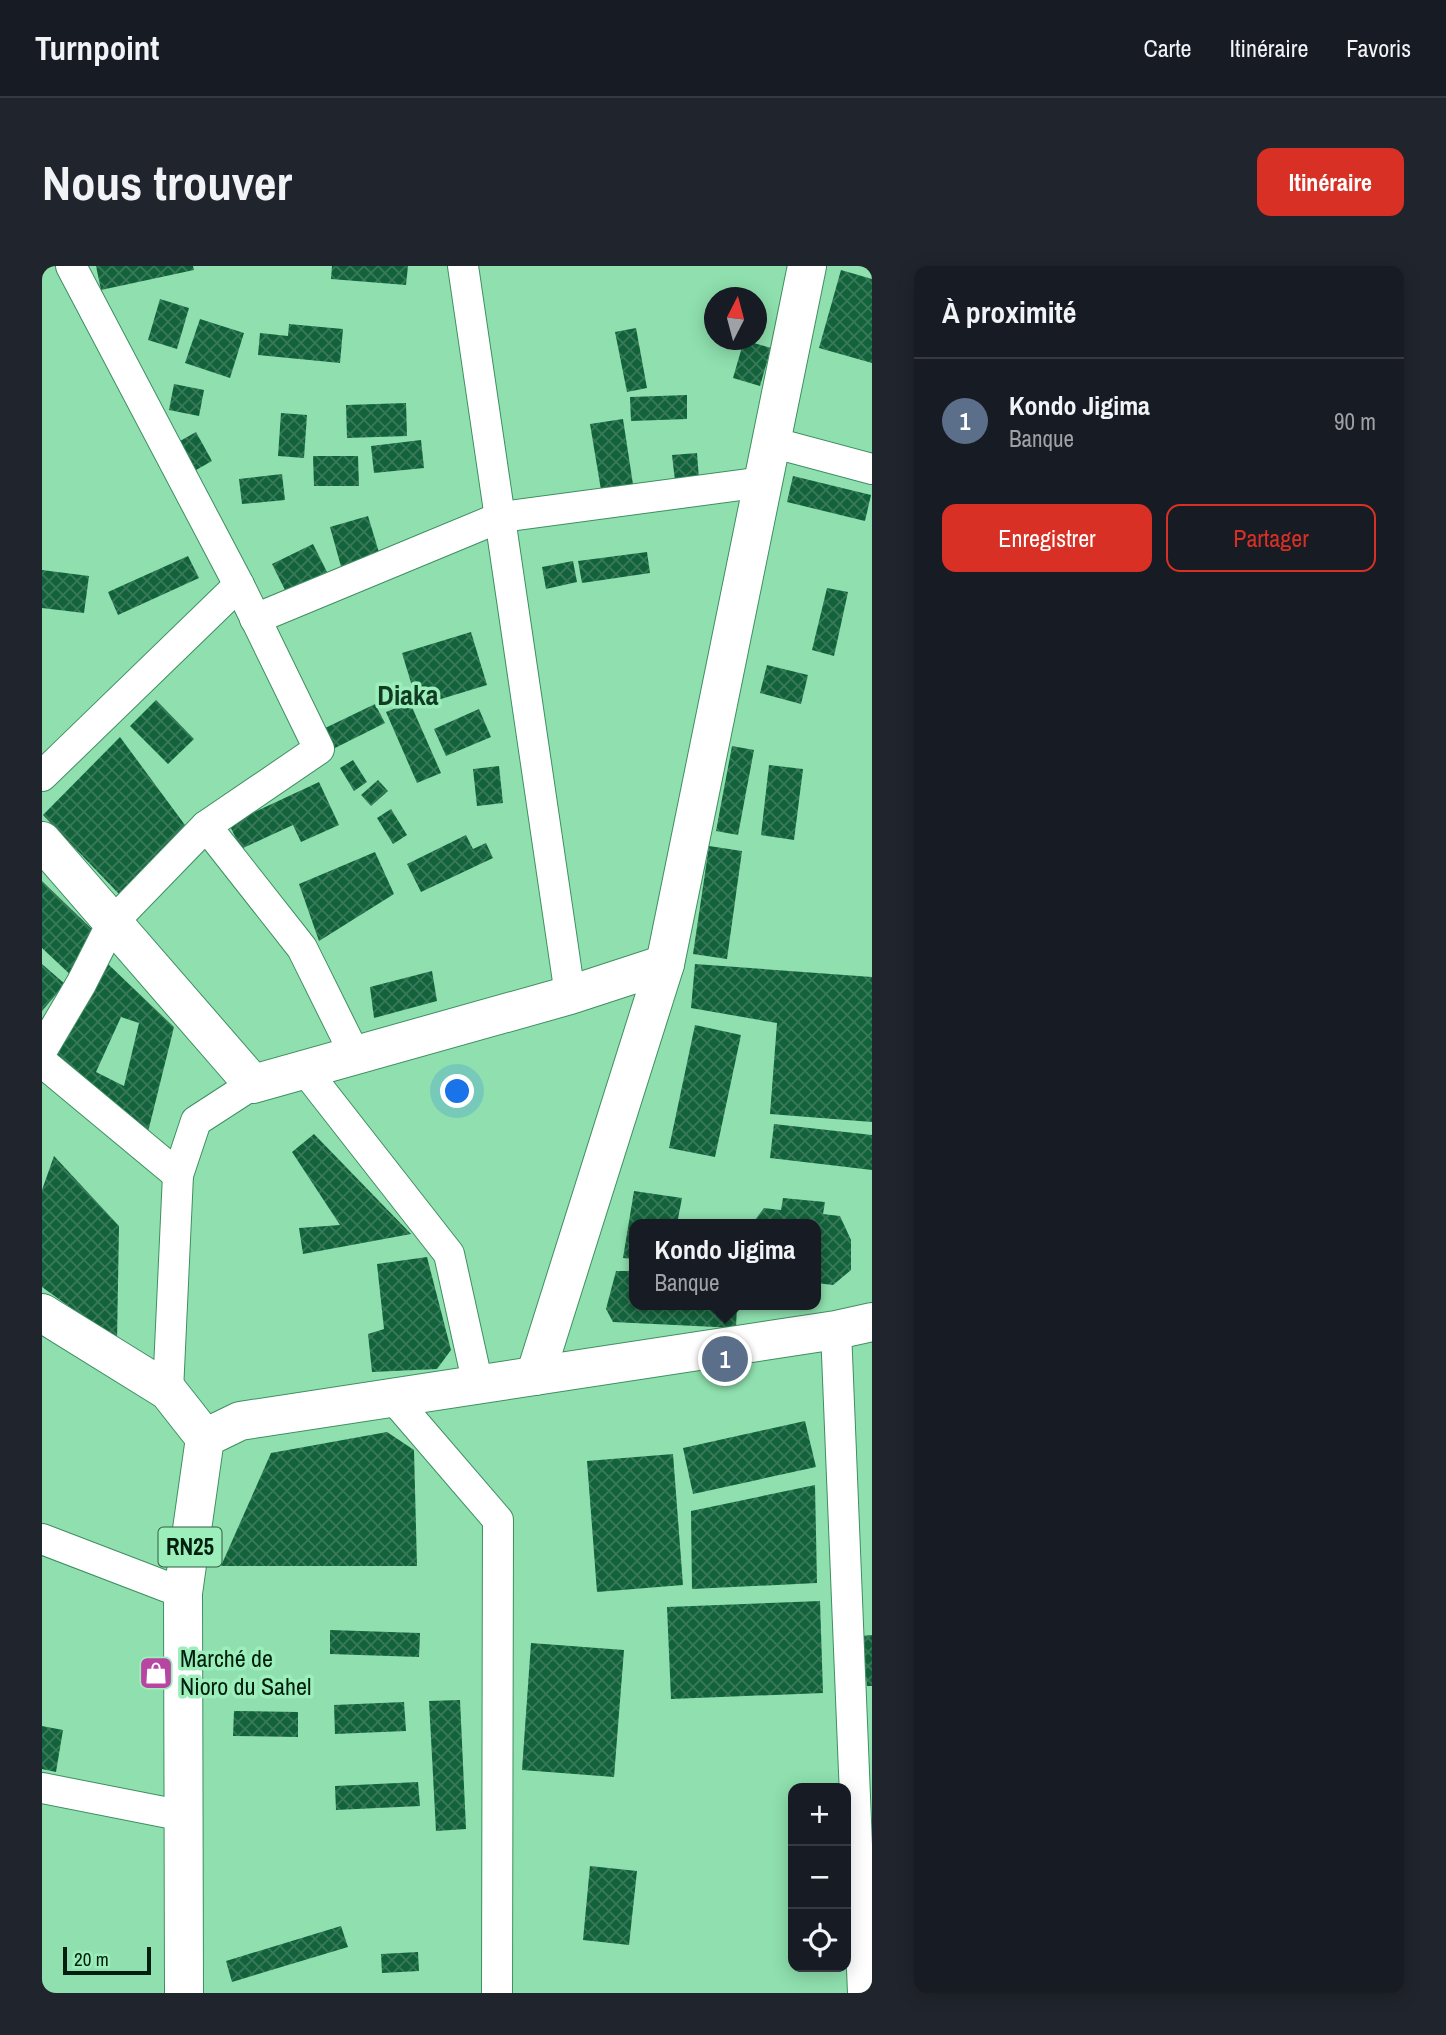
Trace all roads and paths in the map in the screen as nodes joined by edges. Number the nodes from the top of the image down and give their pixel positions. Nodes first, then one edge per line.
1 (71, 266) edge
2 (463, 266) edge
3 (807, 266) edge
4 (771, 442) junction
5 (872, 469) edge
6 (763, 482) junction
7 (501, 517) junction
8 (239, 585) junction
9 (256, 619) junction
10 (42, 776) edge
11 (206, 826) junction
12 (42, 841) edge
13 (112, 923) junction
14 (665, 964) junction
15 (570, 995) junction
16 (42, 1050) edge
17 (356, 1057) junction
18 (42, 1062) edge
19 (305, 1070) junction
20 (253, 1084) junction
21 (178, 1175) junction
22 (42, 1313) edge
23 (872, 1322) edge
24 (836, 1330) junction
25 (535, 1376) junction
26 (478, 1385) junction
27 (168, 1391) junction
28 (394, 1399) junction
29 (205, 1438) junction
30 (42, 1539) edge
31 (183, 1593) junction
32 (42, 1787) edge
33 (184, 1816) junction
34 (184, 1993) edge
35 (498, 1993) edge
36 (863, 1993) edge

1 - 8 street
2 - 7 street
3 - 4 main road
4 - 5 street
4 - 6 main road
6 - 7 street
6 - 14 main road
7 - 9 street
7 - 15 street
8 - 9 street
8 - 10 street
9 - 11 street
11 - 13 street
11 - 17 street
12 - 13 main road
13 - 16 street
13 - 20 main road
14 - 15 main road
14 - 25 main road
15 - 17 main road
17 - 19 main road
18 - 21 street
19 - 20 main road
19 - 26 street
20 - 21 street
21 - 27 street
22 - 27 main road
23 - 24 main road
24 - 25 main road
24 - 36 street
25 - 26 main road
26 - 28 main road
27 - 29 main road
28 - 29 main road
28 - 35 street
29 - 31 main road, RN25
30 - 31 street
31 - 33 main road, RN25
32 - 33 street
33 - 34 main road, RN25

